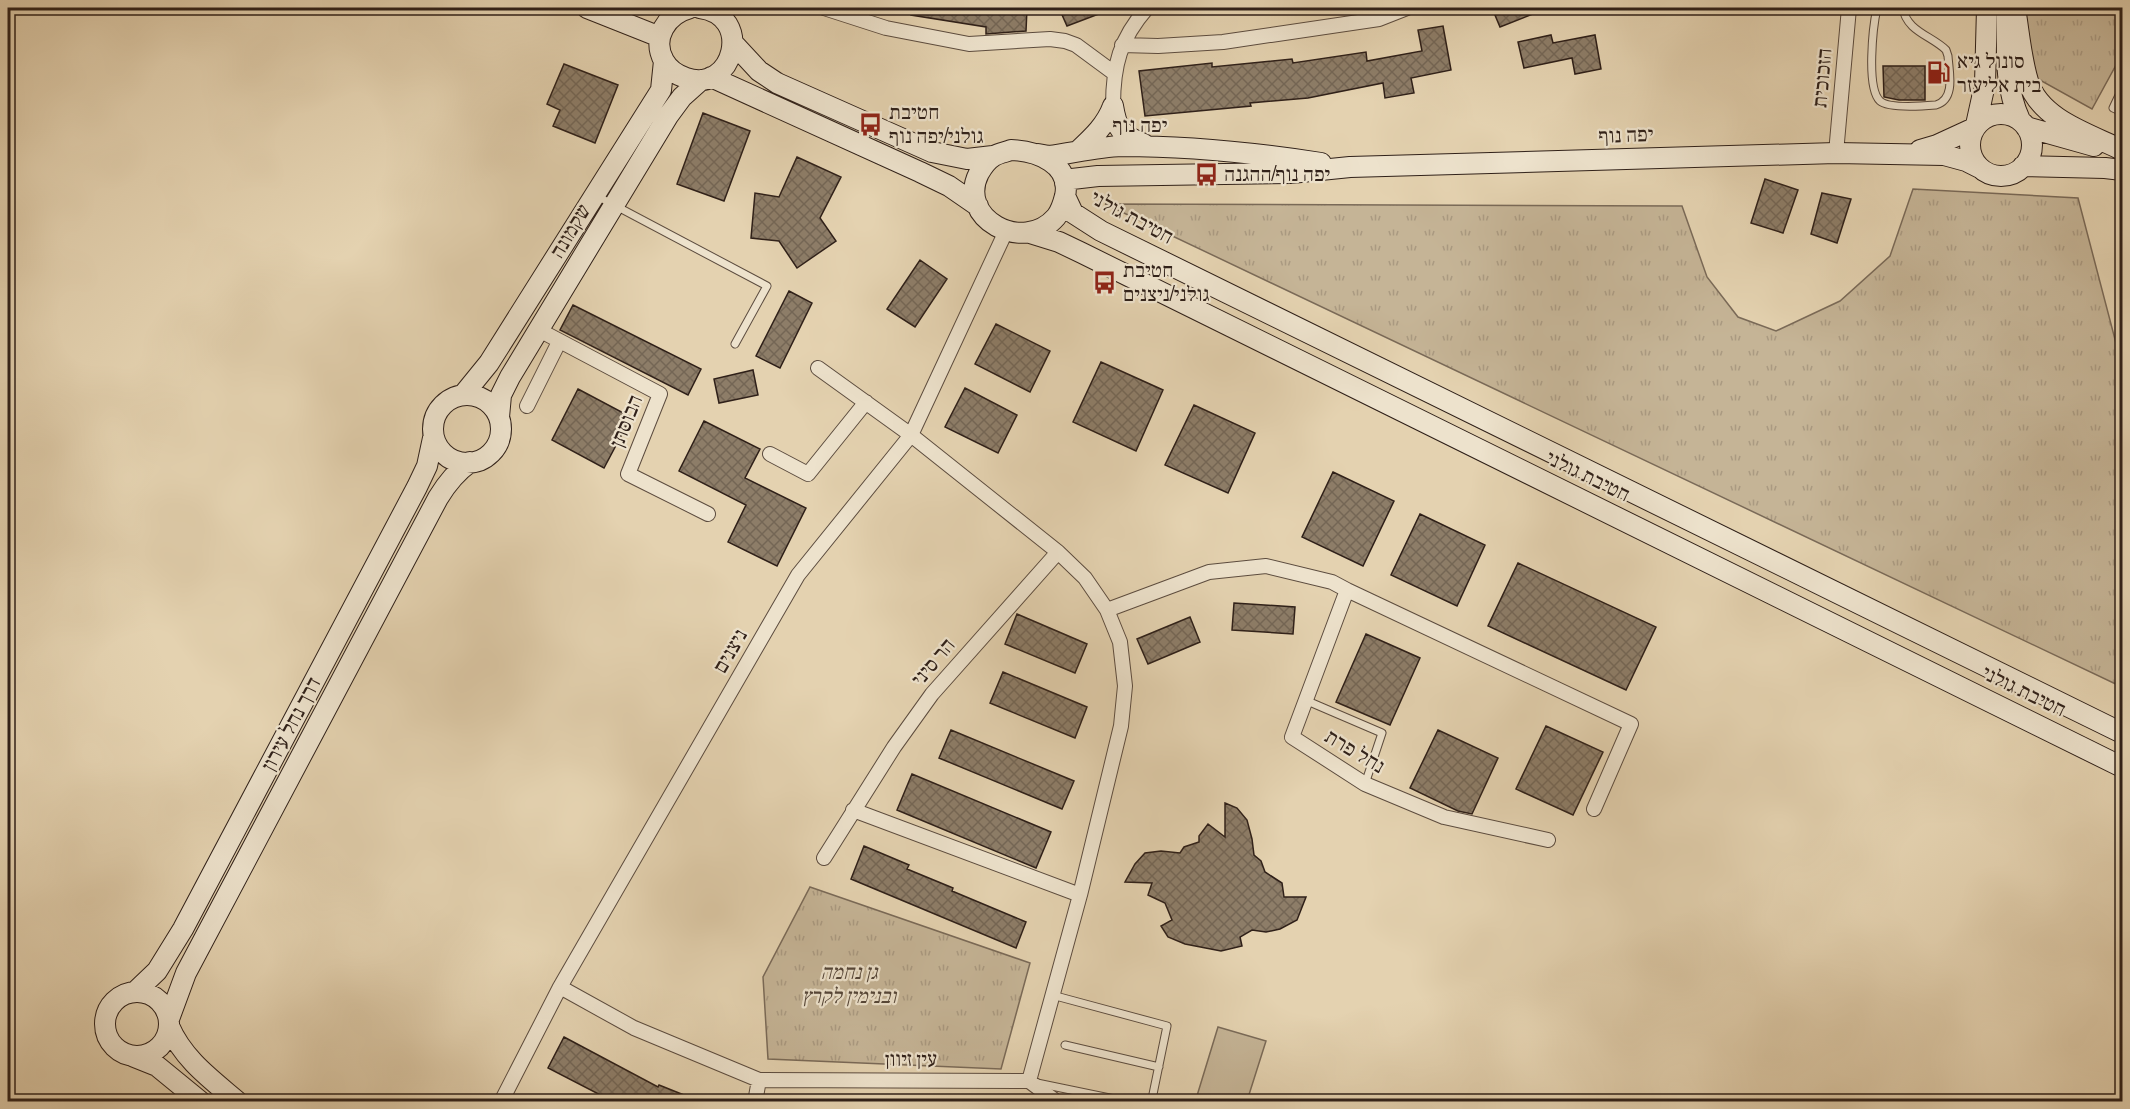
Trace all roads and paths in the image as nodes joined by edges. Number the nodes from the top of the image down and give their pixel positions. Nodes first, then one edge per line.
1 (587, 8) edge
2 (690, 8) edge
3 (824, 8) edge
4 (1147, 8) edge
5 (1407, 8) edge
6 (1849, 8) edge
7 (1876, 8) edge
8 (1903, 8) edge
9 (1988, 8) edge
10 (2008, 8) edge
11 (2015, 8) edge
12 (710, 9) edge
13 (660, 37) junction
14 (733, 43) junction
15 (1122, 45) junction
16 (664, 61) junction
17 (1114, 73) junction
18 (706, 79) junction
19 (2122, 89) edge
20 (1113, 106) junction
21 (2122, 112) edge
22 (2023, 124) junction
23 (1975, 127) junction
24 (1152, 147) junction
25 (1078, 151) junction
26 (2122, 151) edge
27 (1038, 153) junction
28 (1836, 153) junction
29 (1903, 154) junction
30 (993, 156) junction
31 (2023, 166) junction
32 (1350, 167) junction
33 (1980, 168) junction
34 (2122, 170) edge
35 (1065, 189) junction
36 (595, 194) junction
37 (615, 205) junction
38 (978, 206) junction
39 (1006, 231) junction
40 (1030, 233) junction
41 (538, 330) junction
42 (559, 342) junction
43 (735, 344) dead end
44 (818, 368) dead end
45 (463, 395) junction
46 (866, 402) junction
47 (527, 406) dead end
48 (499, 417) junction
49 (911, 435) junction
50 (433, 438) junction
51 (770, 454) dead end
52 (470, 462) junction
53 (708, 514) dead end
54 (1058, 552) junction
55 (1347, 590) junction
56 (1107, 610) junction
57 (1305, 700) junction
58 (2122, 733) edge
59 (2122, 767) edge
60 (1365, 784) junction
61 (1594, 809) dead end
62 (854, 810) junction
63 (1548, 840) dead end
64 (824, 858) dead end
65 (1080, 895) junction
66 (560, 987) junction
67 (135, 992) junction
68 (1052, 995) junction
69 (169, 1023) junction
70 (1065, 1045) dead end
71 (132, 1056) junction
72 (1159, 1067) junction
73 (759, 1080) junction
74 (1029, 1081) junction
75 (201, 1101) edge
76 (238, 1101) edge
77 (501, 1101) edge
78 (755, 1101) edge
79 (1057, 1101) edge
80 (1129, 1101) edge
81 (1150, 1101) edge

1 - 13 street
2 - 13 street
3 - 17 street
4 - 15 street
5 - 15 street
6 - 28 street, הזכוכית
7 - 8 lane
9 - 23 street
10 - 22 street
11 - 26 street
12 - 14 street
13 - 16 street, שקמונה
14 - 18 street, שקמונה
14 - 30 street
15 - 17 street
16 - 18 street
16 - 36 street, שקמונה
17 - 20 street
18 - 37 street, שקמונה
18 - 38 street
19 - 21 lane
20 - 24 street
20 - 25 street
22 - 23 street
22 - 26 street
22 - 31 street
23 - 29 street, יפה נוף
23 - 33 street
24 - 25 street, יפה נוף
24 - 32 street, יפה נוף
25 - 27 street, יפה נוף
27 - 30 street
27 - 35 street
28 - 29 street, יפה נוף
28 - 32 street, יפה נוף
29 - 33 street, יפה נוף
30 - 38 street
31 - 33 street
31 - 34 street
32 - 35 street, יפה נוף
35 - 40 street
35 - 58 street, חטיבת גולני
36 - 37 lane
36 - 45 street, שקמונה
37 - 41 street, שקמונה
37 - 43 lane
38 - 39 street
39 - 40 street
39 - 49 street, ניצנים
40 - 59 street, חטיבת גולני
41 - 42 street, הבוסתן
41 - 48 street, שקמונה
42 - 47 street
42 - 53 street, הבוסתן
44 - 46 street
45 - 48 street
45 - 50 street
46 - 49 street
46 - 51 street
48 - 52 street
49 - 54 street
49 - 66 street, ניצנים
50 - 52 street
50 - 67 street, דרך נחל עירון
52 - 69 street, דרך נחל עירון
54 - 56 street
54 - 62 street, הר סיני
55 - 56 street
55 - 57 street, נחל פרת
55 - 61 street
56 - 65 street
57 - 60 street, נחל פרת
57 - 60 lane
60 - 63 street, נחל פרת
62 - 64 street, הר סיני
62 - 65 street
65 - 68 street
66 - 73 street, עין זיוון
66 - 77 street, ניצנים
67 - 69 street
67 - 71 street
68 - 72 lane
68 - 74 street
69 - 71 street
69 - 76 street
70 - 72 lane
71 - 75 street
72 - 81 lane
73 - 74 street, עין זיוון
73 - 78 street
74 - 79 street
74 - 80 lane

